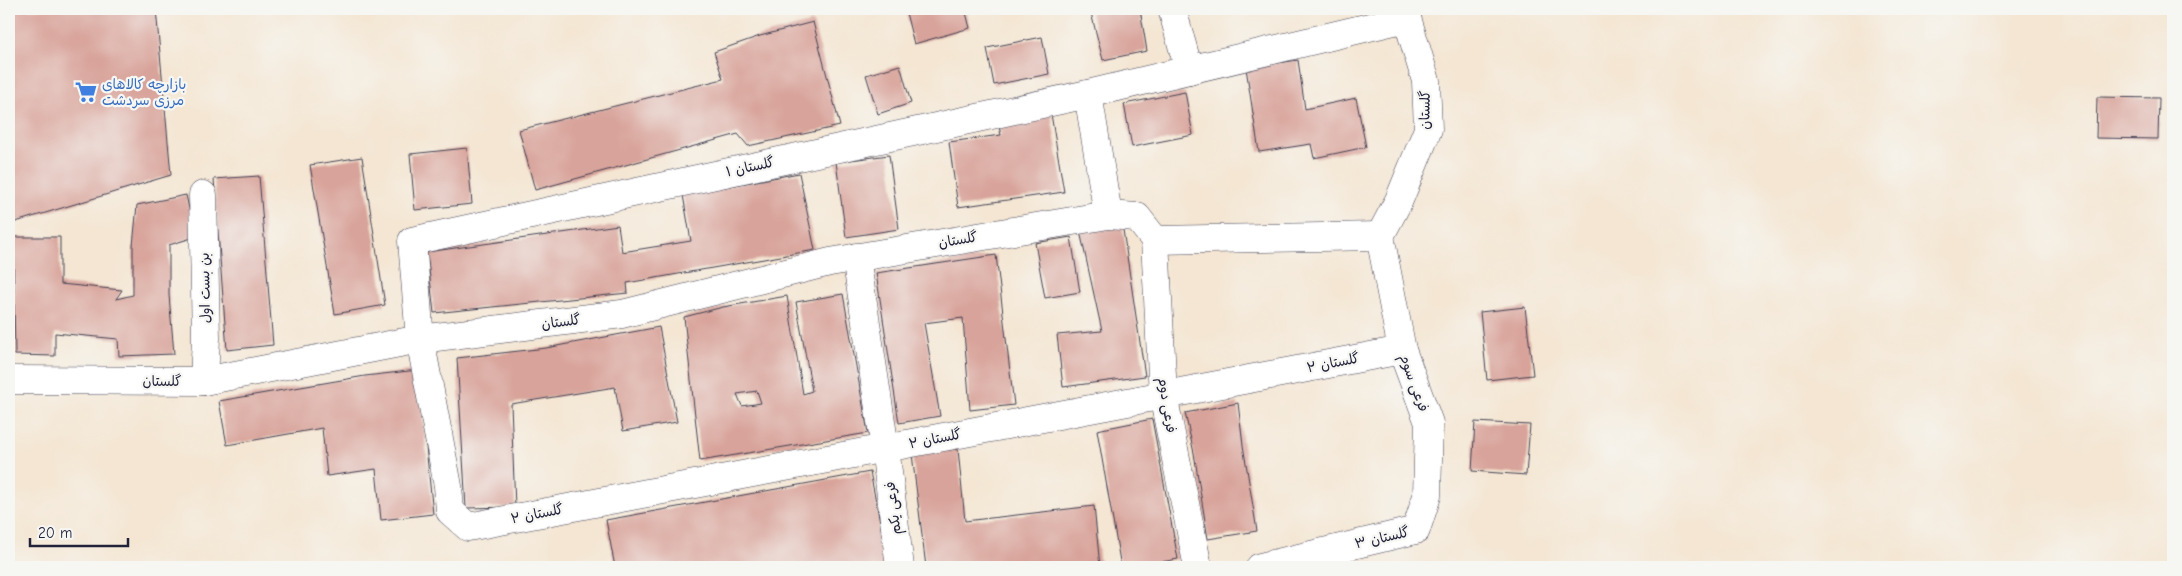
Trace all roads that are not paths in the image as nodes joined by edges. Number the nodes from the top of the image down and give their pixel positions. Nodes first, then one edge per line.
1 (1172, 9) edge
2 (1404, 13) edge
3 (1189, 70) junction
4 (1088, 94) junction
5 (203, 194) dead end
6 (1108, 215) junction
7 (1380, 236) junction
8 (1155, 240) junction
9 (856, 257) junction
10 (420, 339) junction
11 (1402, 350) junction
12 (9, 380) edge
13 (204, 381) junction
14 (1163, 395) junction
15 (885, 448) junction
16 (1416, 530) joint
17 (900, 567) edge
18 (1198, 567) edge
19 (1260, 567) edge

1 - 3 street
2 - 3 street, گلستان ۱
2 - 7 street, گلستان
3 - 4 street, گلستان ۱
4 - 6 street
4 - 10 street, گلستان ۱
5 - 13 street, بن بست اول
6 - 8 street, گلستان
6 - 9 street, گلستان
7 - 8 street
7 - 11 street, فرعی سوم
8 - 14 street, فرعی دوم
9 - 10 street, گلستان
9 - 15 street, فرعی یکم
10 - 13 street, گلستان
10 - 15 street, گلستان ۲
11 - 14 street, گلستان ۲
11 - 16 street, فرعی سوم
12 - 13 street, گلستان
14 - 15 street, گلستان ۲
14 - 18 street, فرعی دوم
15 - 17 street, فرعی یکم
16 - 19 street, گلستان ۳

